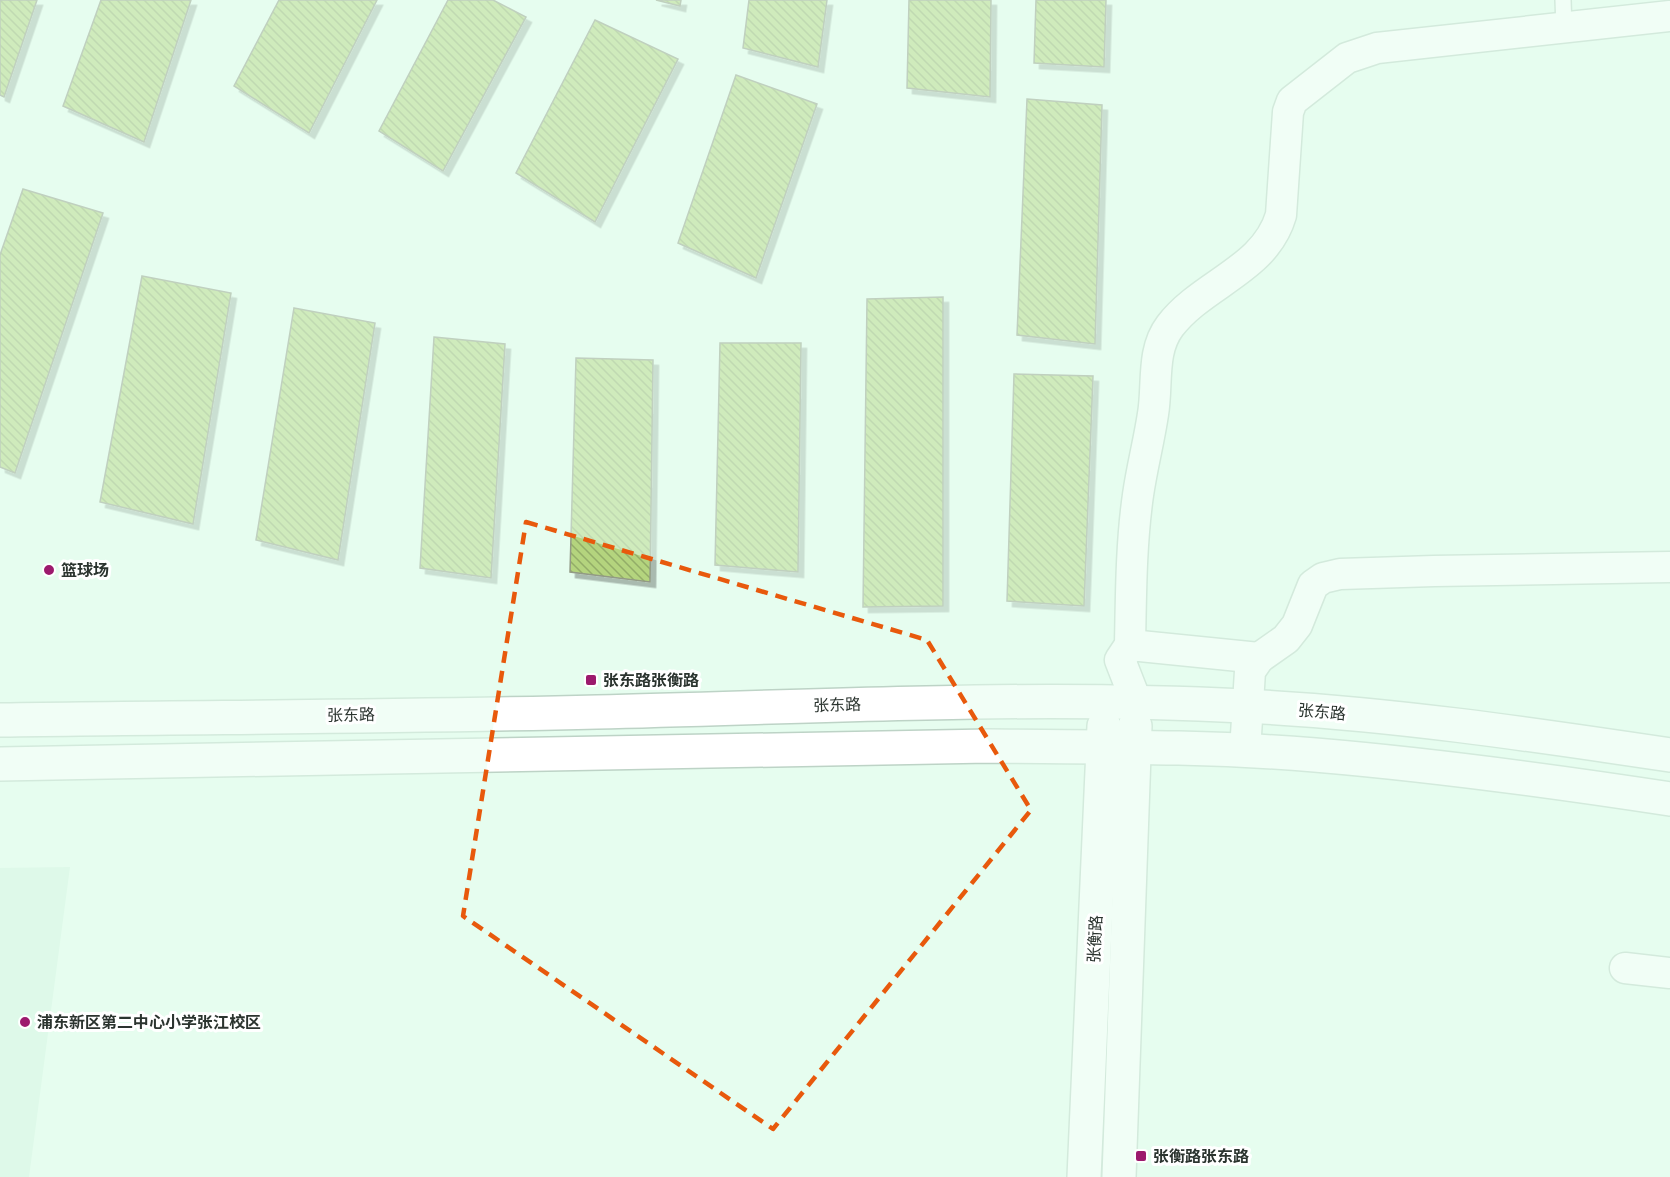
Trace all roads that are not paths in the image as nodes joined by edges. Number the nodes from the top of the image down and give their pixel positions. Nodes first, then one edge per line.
1 (1563, 14) edge
2 (1670, 16) edge
3 (1670, 567) edge
4 (1130, 645) junction
5 (1259, 658) junction
6 (1120, 701) junction
7 (1248, 706) junction
8 (0, 720) edge
9 (1119, 747) junction
10 (1245, 751) junction
11 (1670, 755) edge
12 (0, 764) edge
13 (1670, 799) edge
14 (1625, 968) dead end
15 (1670, 973) edge
16 (1084, 1177) edge
17 (1119, 1177) edge

1 - 2 street
1 - 4 street
3 - 5 street
4 - 5 street
4 - 6 street
5 - 7 street
6 - 7 main road, 张东路
6 - 8 main road, 张东路
6 - 9 main road, 张衡路
7 - 10 street
7 - 11 main road, 张东路
9 - 10 main road
9 - 12 main road
9 - 16 main road, 张衡路
9 - 17 main road, 张衡路
10 - 13 main road
14 - 15 street

